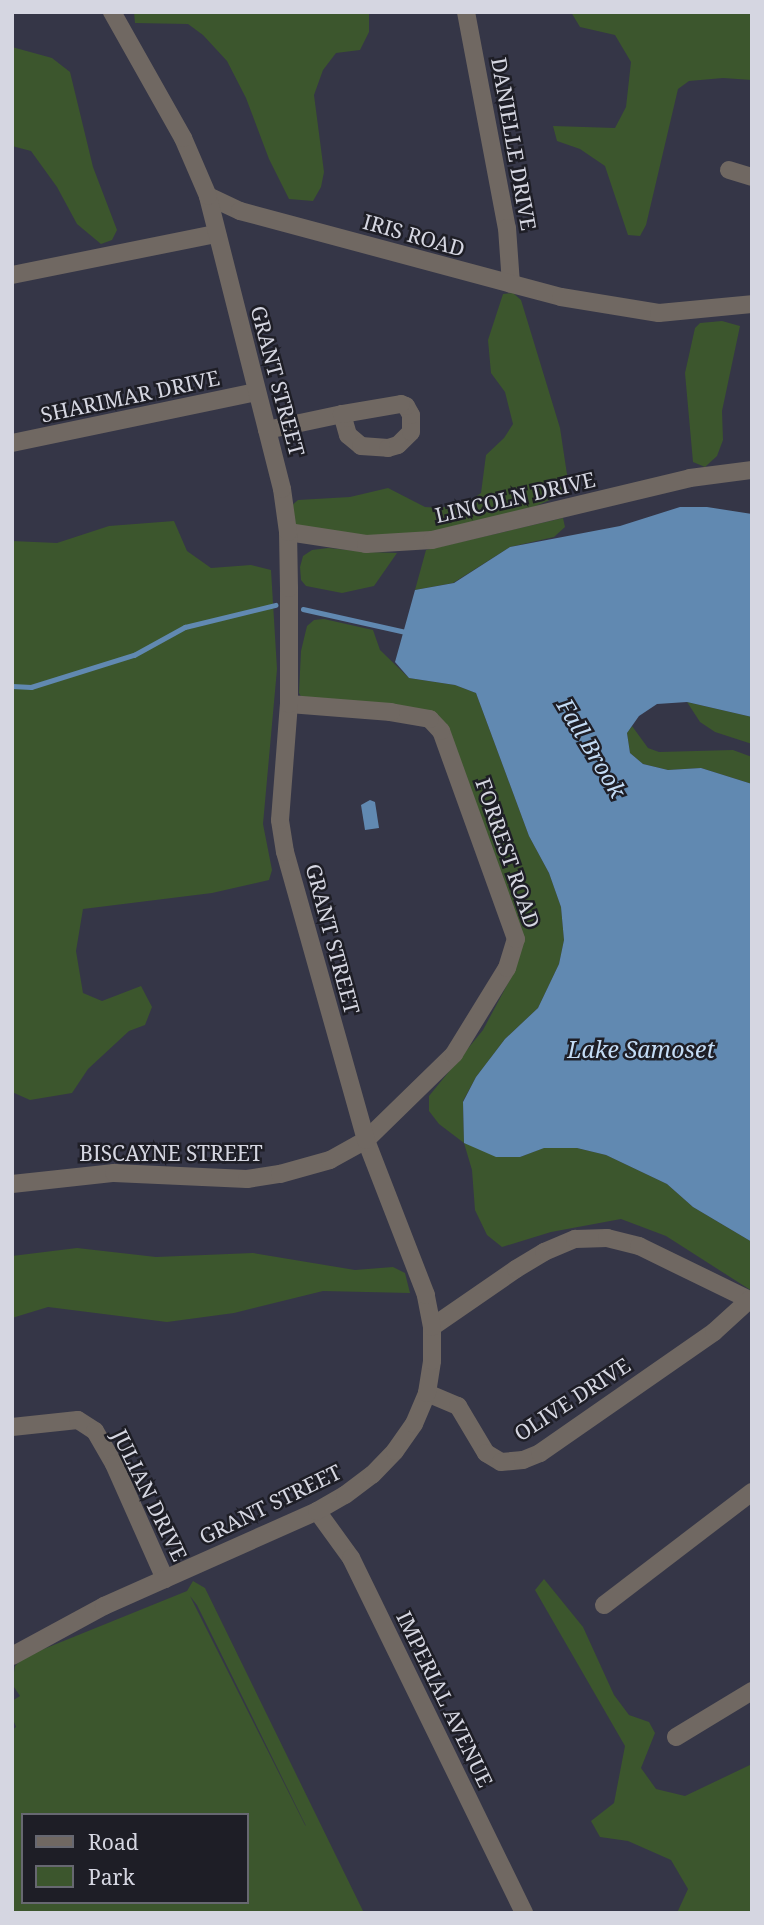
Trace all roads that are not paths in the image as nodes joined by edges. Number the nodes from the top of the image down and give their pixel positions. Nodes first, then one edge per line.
1 (112, 12) edge
2 (466, 12) edge
3 (729, 170) dead end
4 (752, 177) edge
5 (208, 196) junction
6 (216, 234) junction
7 (12, 275) edge
8 (511, 284) junction
9 (752, 304) edge
10 (257, 393) junction
11 (342, 414) dead end
12 (267, 430) junction
13 (12, 443) edge
14 (752, 470) edge
15 (723, 475) junction
16 (752, 476) edge
17 (288, 532) junction
18 (289, 704) junction
19 (366, 1140) junction
20 (12, 1184) edge
21 (750, 1300) edge
22 (432, 1327) junction
23 (427, 1393) junction
24 (12, 1427) edge
25 (752, 1492) edge
26 (317, 1511) junction
27 (165, 1579) junction
28 (604, 1605) dead end
29 (12, 1656) edge
30 (752, 1691) edge
31 (676, 1737) dead end
32 (524, 1913) edge

1 - 5 street, GRANT STREET
2 - 8 street, DANIELLE DRIVE
3 - 4 street
5 - 6 street, GRANT STREET
5 - 8 street, IRIS ROAD
6 - 7 street
6 - 10 street, GRANT STREET
8 - 9 street, IRIS ROAD
10 - 12 street, GRANT STREET
10 - 13 street, SHARIMAR DRIVE
11 - 12 street
12 - 17 street, GRANT STREET
14 - 15 street, LINCOLN DRIVE
15 - 16 street
15 - 17 street, LINCOLN DRIVE
17 - 18 street, GRANT STREET
18 - 19 street, GRANT STREET
18 - 19 street, FORREST ROAD
19 - 20 street, BISCAYNE STREET
19 - 22 street, GRANT STREET
21 - 22 street
21 - 23 street, OLIVE DRIVE
22 - 23 street, GRANT STREET
23 - 26 street, GRANT STREET
24 - 27 street, JULIAN DRIVE
25 - 28 street
26 - 27 street, GRANT STREET
26 - 32 street, IMPERIAL AVENUE
27 - 29 street, GRANT STREET
30 - 31 street

